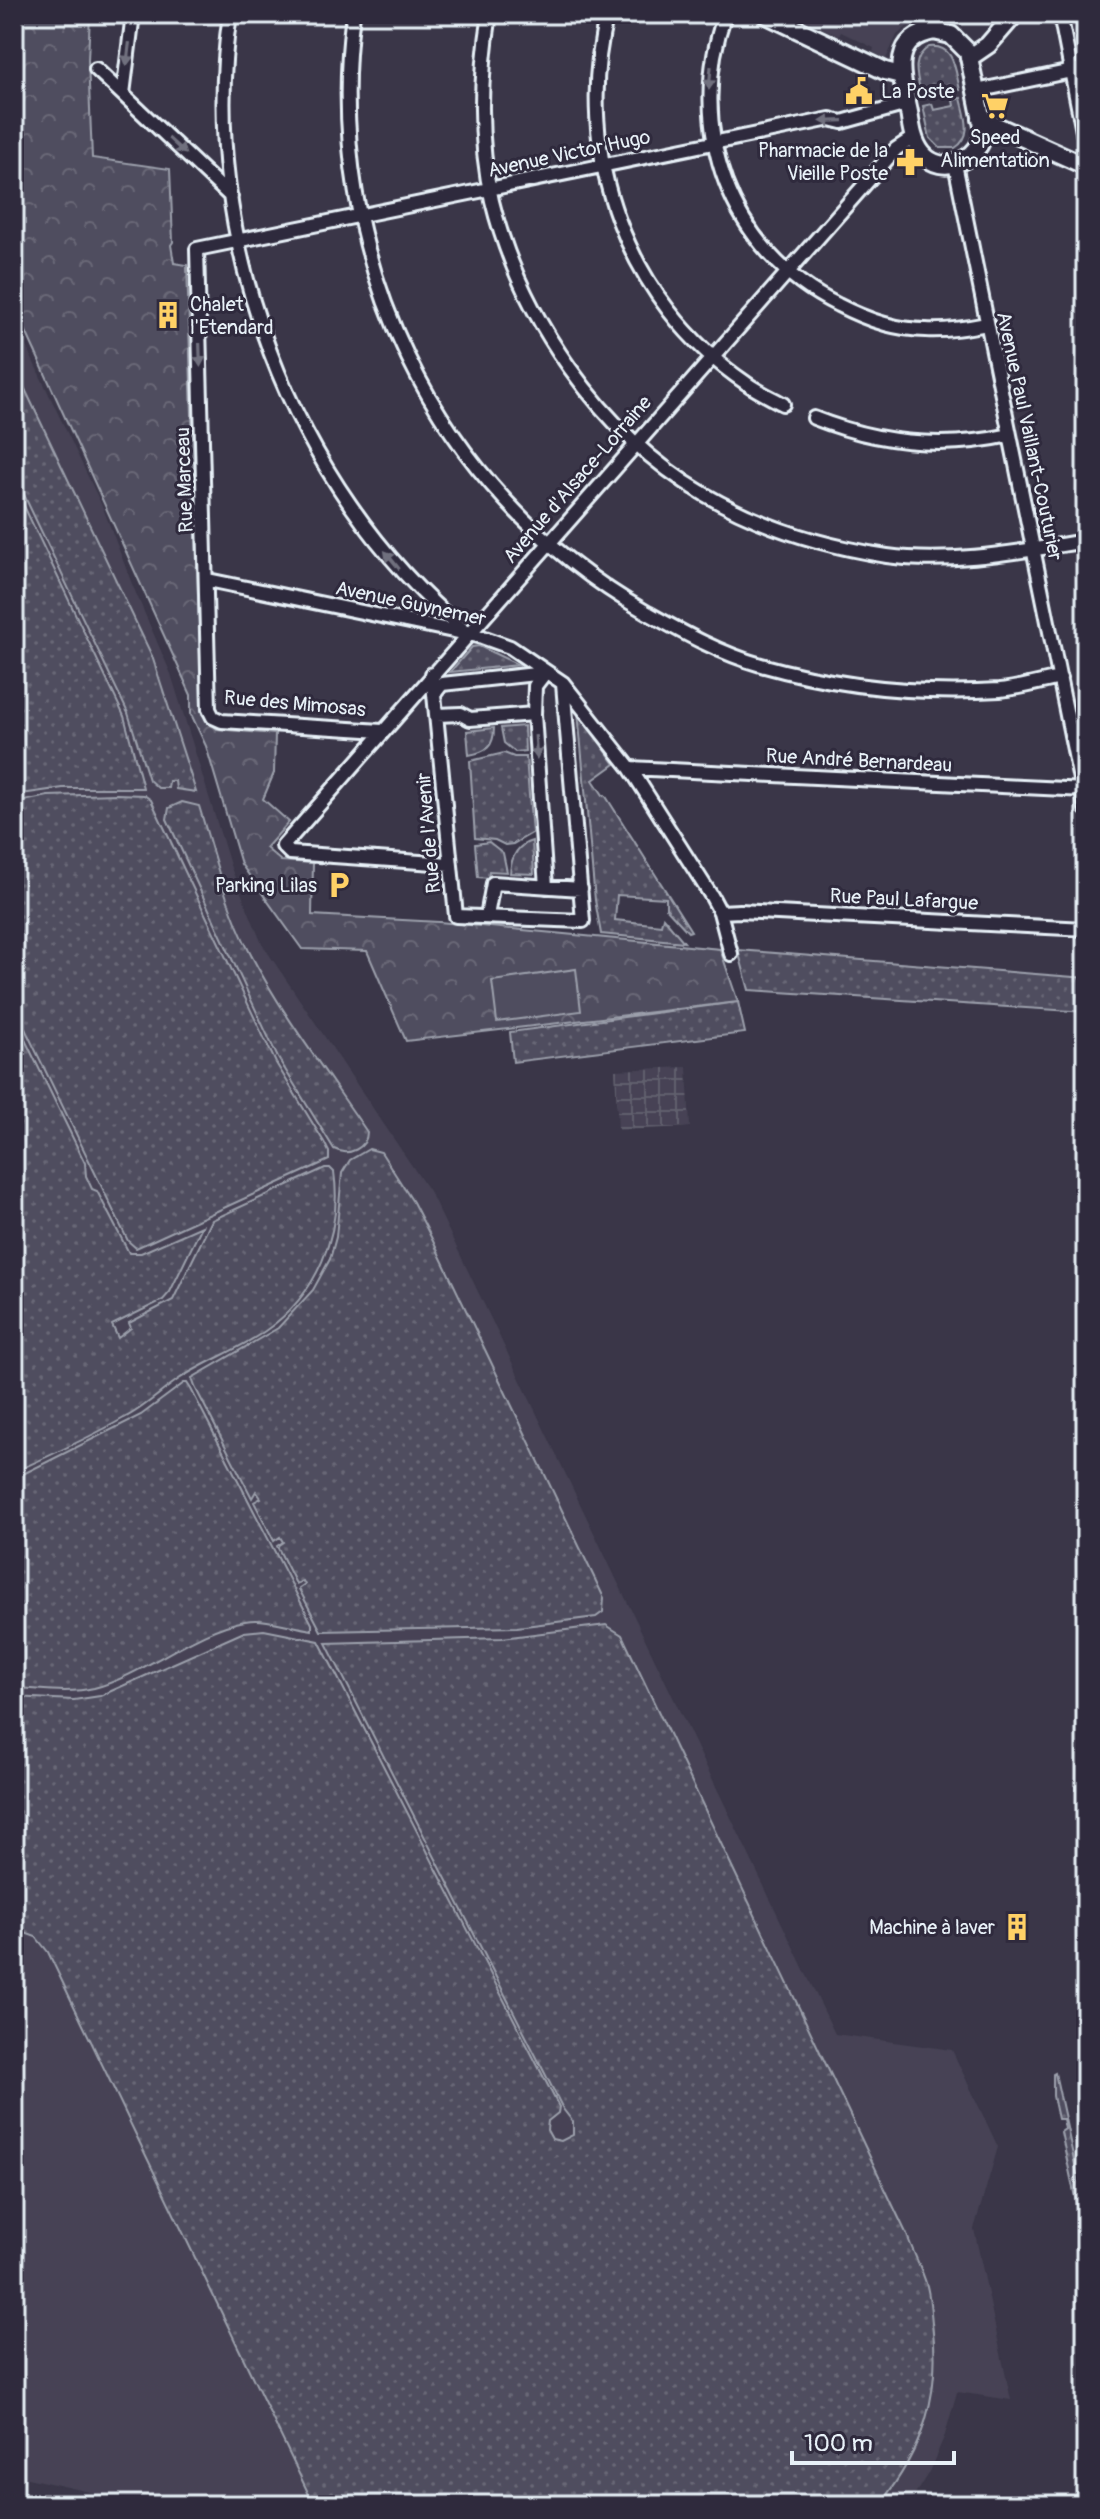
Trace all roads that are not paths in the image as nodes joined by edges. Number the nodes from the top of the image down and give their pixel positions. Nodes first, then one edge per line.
1 (133, 14) edge
2 (230, 14) edge
3 (353, 14) edge
4 (490, 14) edge
5 (607, 14) edge
6 (725, 14) edge
7 (765, 14) edge
8 (924, 14) edge
9 (1015, 14) edge
10 (1060, 14) edge
11 (928, 32) junction
12 (969, 58) junction
13 (1086, 68) edge
14 (96, 69) dead end
15 (1072, 71) junction
16 (901, 75) junction
17 (976, 91) junction
18 (123, 94) junction
19 (907, 104) junction
20 (981, 119) junction
21 (914, 137) junction
22 (714, 144) junction
23 (1086, 147) edge
24 (955, 164) junction
25 (603, 166) junction
26 (1086, 166) edge
27 (490, 190) junction
28 (231, 197) junction
29 (359, 217) junction
30 (238, 241) junction
31 (197, 249) joint
32 (788, 272) junction
33 (987, 324) junction
34 (713, 357) junction
35 (783, 404) dead end
36 (814, 418) dead end
37 (1010, 435) junction
38 (637, 442) junction
39 (1086, 541) edge
40 (548, 542) junction
41 (1033, 549) junction
42 (208, 580) junction
43 (467, 633) junction
44 (545, 673) junction
45 (432, 674) junction
46 (1060, 678) junction
47 (563, 683) junction
48 (435, 693) junction
49 (209, 709) joint
50 (534, 714) junction
51 (437, 715) junction
52 (382, 731) junction
53 (630, 768) junction
54 (1084, 790) edge
55 (1086, 809) edge
56 (449, 864) junction
57 (546, 887) junction
58 (581, 889) junction
59 (720, 912) junction
60 (487, 916) junction
61 (1086, 929) edge
62 (731, 954) dead end

1 -> 18 street
2 - 28 street
3 - 29 street
4 - 27 street
5 - 25 street
6 -> 22 street
7 - 16 street
8 - 11 street
9 - 12 street
10 - 15 street
11 - 12 street
11 - 16 street
12 - 17 street
13 - 15 street
14 - 18 street
15 - 17 street
15 - 23 street
16 - 19 street
17 - 20 street
18 -> 28 street
19 - 21 street
19 -> 22 street, Avenue Victor Hugo
20 - 24 street
20 - 26 street
21 - 24 street
21 - 32 street, Avenue d'Alsace-Lorraine
22 - 25 street, Avenue Victor Hugo
22 - 32 street
24 - 33 street, Avenue Paul Vaillant-Couturier
25 - 27 street, Avenue Victor Hugo
25 - 34 street
27 - 29 street, Avenue Victor Hugo
27 - 38 street
28 - 30 street
29 - 30 street, Avenue Victor Hugo
29 - 40 street
30 - 31 street, Avenue Victor Hugo
43 -> 30 street
31 -> 42 street, Rue Marceau
32 - 33 street
32 - 34 street, Avenue d'Alsace-Lorraine
33 - 37 street, Avenue Paul Vaillant-Couturier
34 - 35 street
34 - 38 street, Avenue d'Alsace-Lorraine
36 - 37 street
37 - 41 street, Avenue Paul Vaillant-Couturier
38 - 40 street, Avenue d'Alsace-Lorraine
38 - 41 street
39 - 41 street
40 - 43 street, Avenue d'Alsace-Lorraine
40 - 46 street
41 - 46 street, Avenue Paul Vaillant-Couturier
42 - 43 street, Avenue Guynemer
42 - 49 street, Rue Marceau
43 - 44 street, Avenue Guynemer
43 - 45 street, Avenue d'Alsace-Lorraine
44 - 47 street, Avenue Guynemer
44 - 48 street
44 - 50 street
45 - 48 street, Rue de l'Avenir
45 - 52 street, Avenue d'Alsace-Lorraine
46 - 54 street, Avenue Paul Vaillant-Couturier
47 - 53 street, Avenue Guynemer
47 - 58 street, Rue de l'Avenir
48 - 51 street, Rue de l'Avenir
49 - 52 street, Rue des Mimosas
50 - 51 street
50 -> 57 street
51 - 56 street, Rue de l'Avenir
52 - 56 street, Avenue d'Alsace-Lorraine
53 - 54 street, Rue André Bernardeau
53 - 59 street, Avenue Guynemer
54 - 55 street, Avenue Paul Vaillant-Couturier
56 - 60 street, Rue de l'Avenir
57 - 58 street
57 - 60 street
58 - 60 street, Rue de l'Avenir
59 - 61 street, Rue Paul Lafargue
59 - 62 street, Avenue Guynemer

